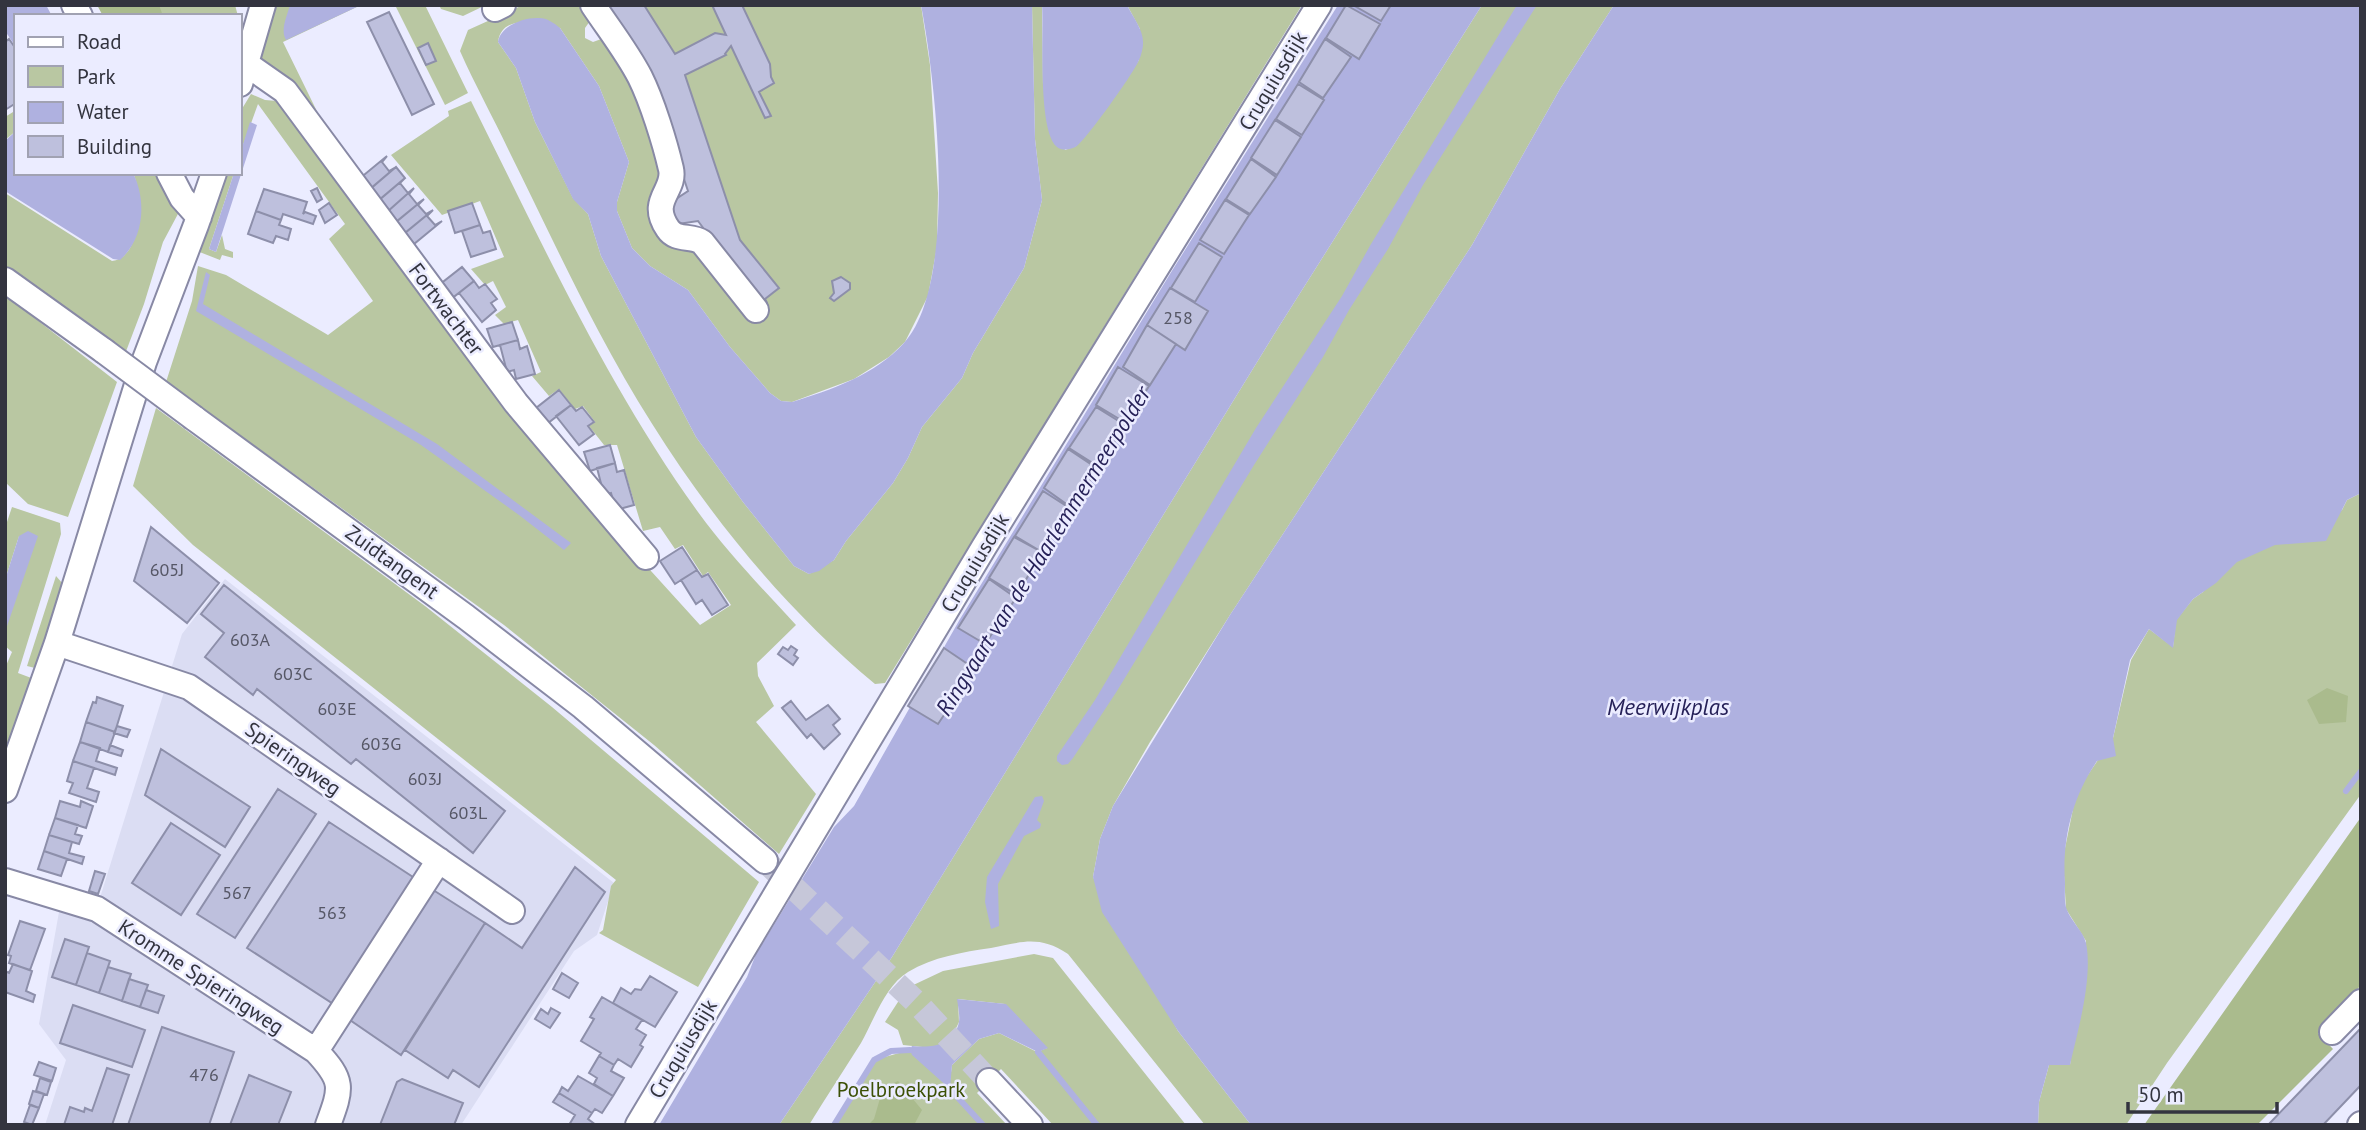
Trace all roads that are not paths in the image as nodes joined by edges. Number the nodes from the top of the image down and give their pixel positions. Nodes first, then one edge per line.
1 (263, 5) edge
2 (593, 5) edge
3 (1319, 5) edge
4 (243, 74) edge
5 (170, 175) edge
6 (213, 175) edge
7 (199, 217) junction
8 (5, 280) edge
9 (756, 310) dead end
10 (646, 557) dead end
11 (57, 643) junction
12 (5, 790) edge
13 (439, 860) junction
14 (765, 861) tunnel mouth
15 (5, 881) edge
16 (512, 911) dead end
17 (2361, 1002) edge
18 (2332, 1032) dead end
19 (316, 1051) junction
20 (989, 1081) tunnel mouth
21 (328, 1125) edge
22 (638, 1125) edge
23 (1030, 1125) edge

1 - 4 street
2 - 9 street
3 - 22 street, Cruquiusdijk
4 - 10 street, Fortwachter
5 - 7 street
6 - 7 street
7 - 11 street
8 - 14 street, Zuidtangent, bridge
11 - 12 street
11 - 13 street, Spieringweg
13 - 16 street, Spieringweg
13 - 19 street
15 - 19 street, Kromme Spieringweg
17 - 18 street
19 - 21 street, Kromme Spieringweg
20 - 23 street

